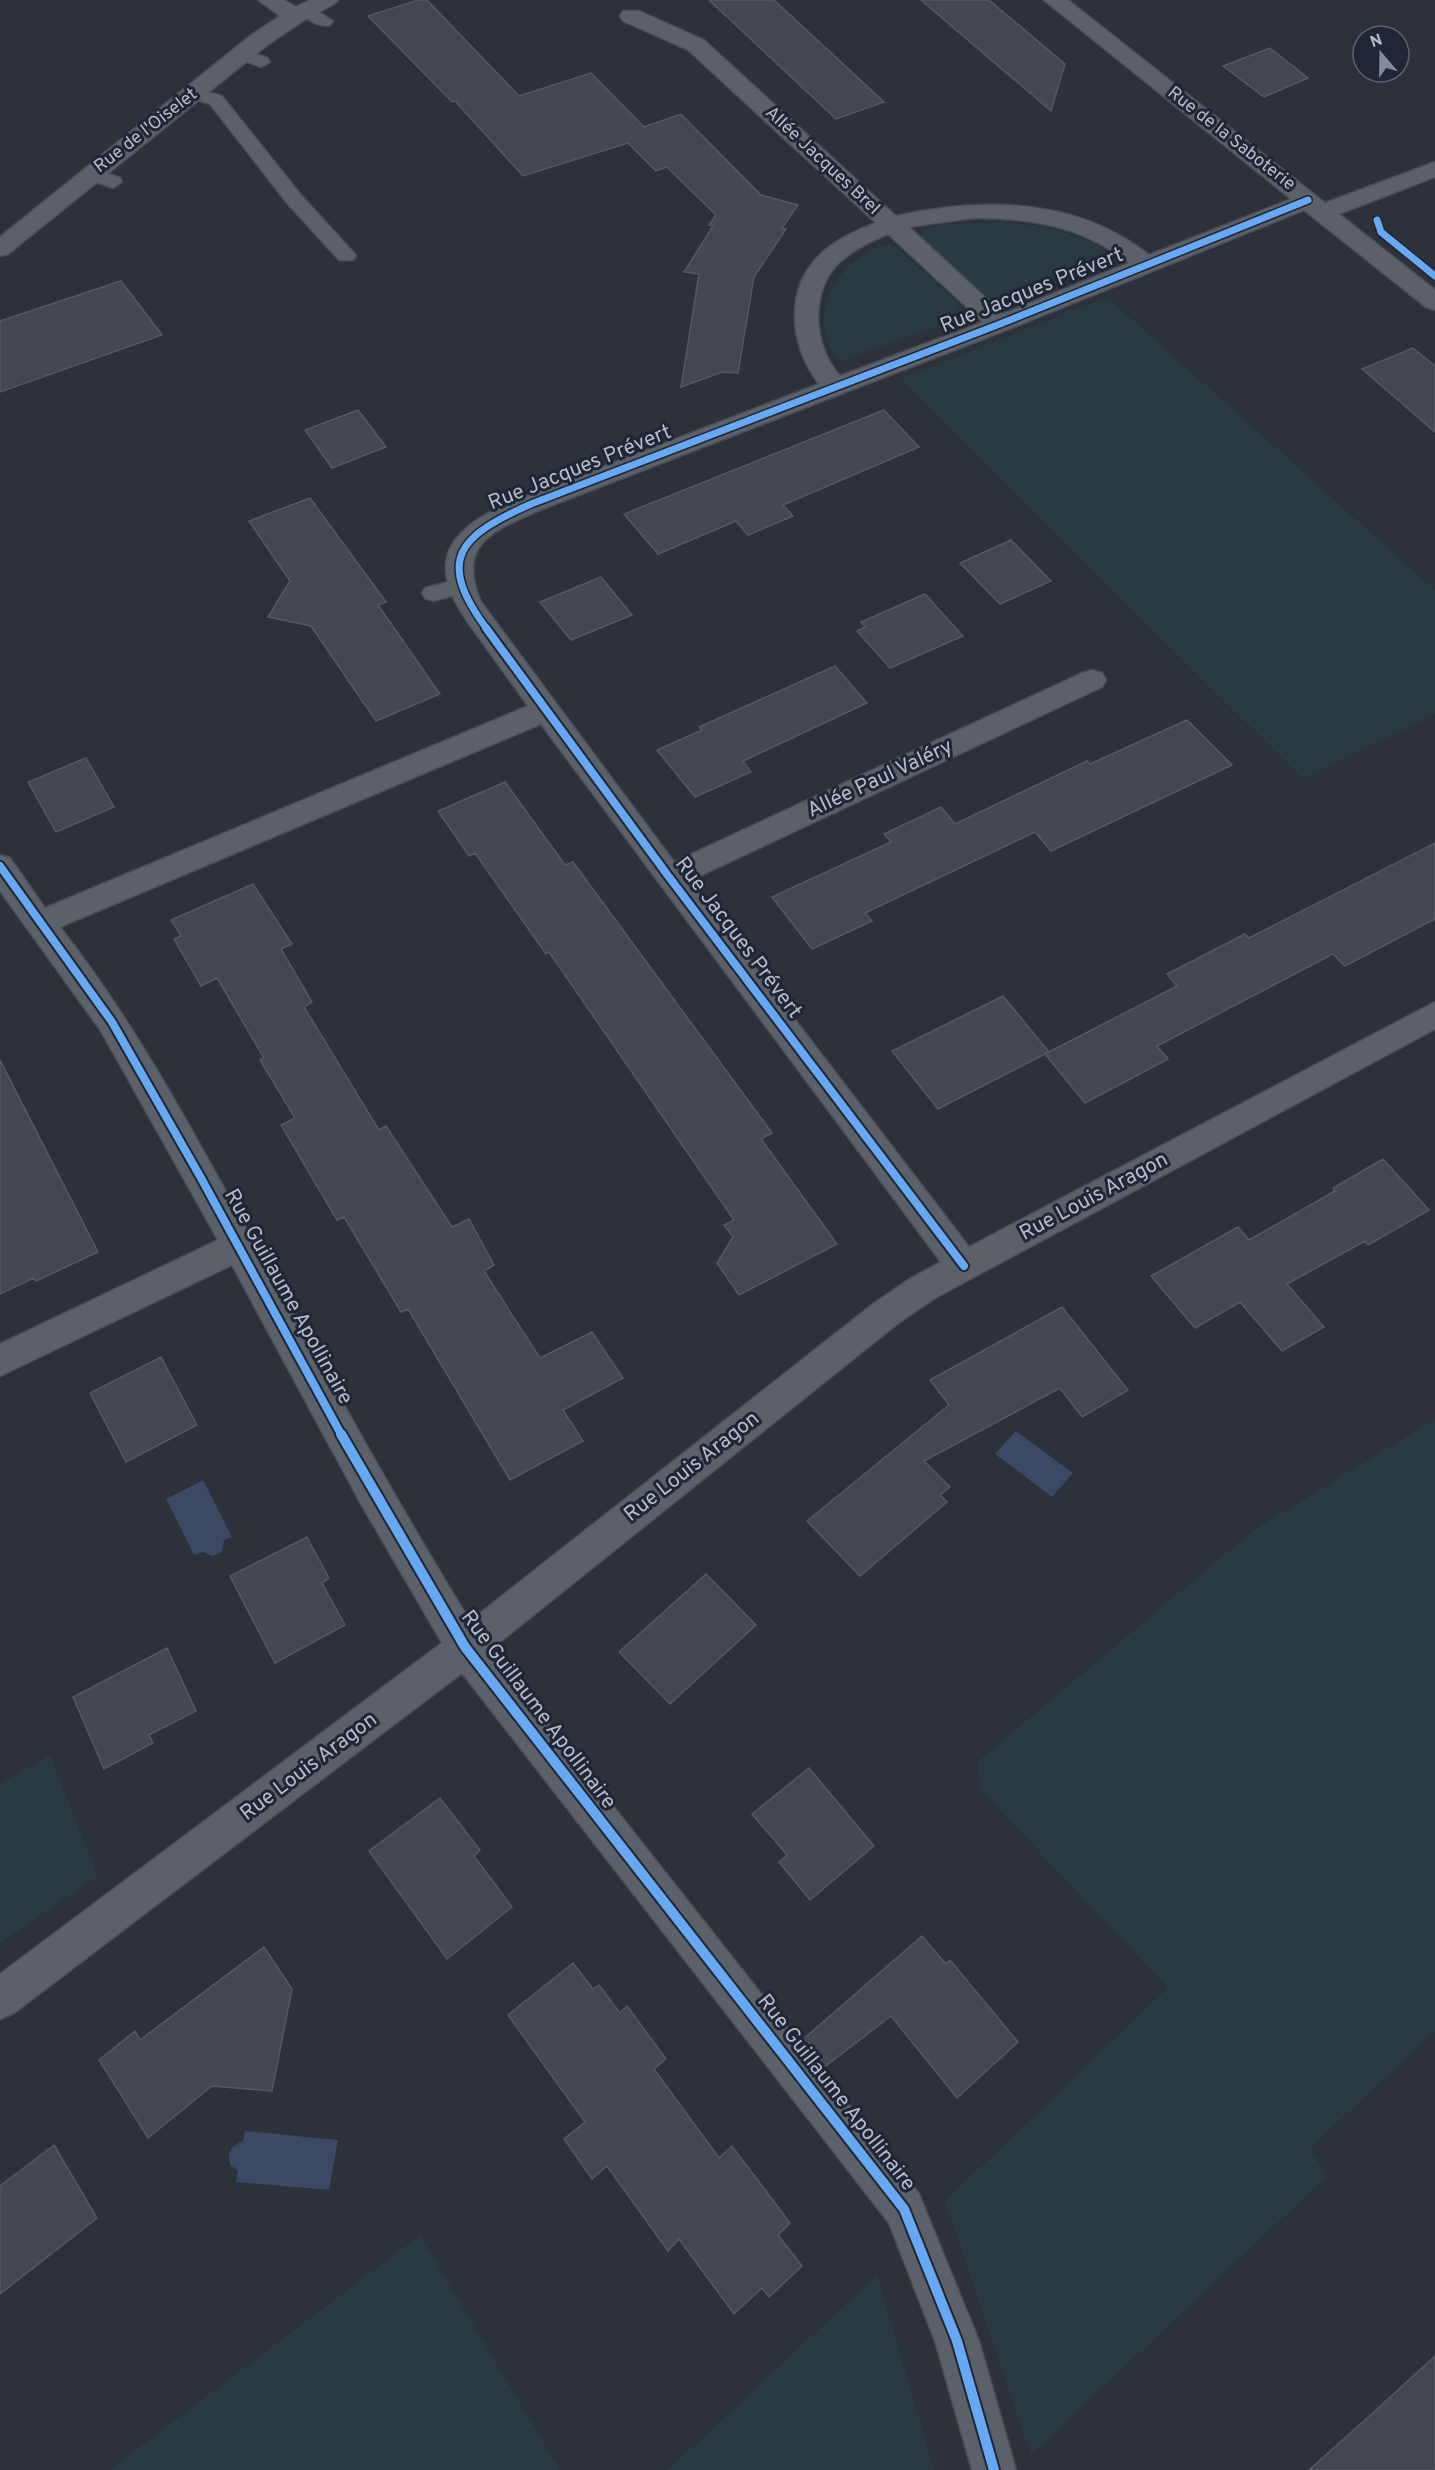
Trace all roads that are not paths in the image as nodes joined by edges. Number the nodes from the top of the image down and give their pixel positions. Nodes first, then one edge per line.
1 (269, 0) edge
2 (327, 0) edge
3 (1055, 0) edge
4 (309, 16) junction
5 (632, 16) dead end
6 (194, 93) junction
7 (1435, 169) edge
8 (1316, 206) junction
9 (891, 225) junction
10 (0, 249) edge
11 (346, 256) dead end
12 (1146, 265) junction
13 (1435, 302) edge
14 (1000, 324) junction
15 (836, 387) junction
16 (1092, 680) dead end
17 (546, 710) junction
18 (0, 866) edge
19 (669, 877) junction
20 (40, 923) junction
21 (1435, 1014) edge
22 (240, 1245) junction
23 (964, 1266) junction
24 (0, 1361) edge
25 (465, 1647) junction
26 (0, 1999) edge
27 (994, 2470) edge

1 - 4 street
2 - 4 street, Rue de l'Oiselet
3 - 8 street, Rue de la Saboterie
4 - 6 street, Rue de l'Oiselet
5 - 9 street, Allée Jacques Brel
6 - 10 street, Rue de l'Oiselet
6 - 11 lane
7 - 8 street, Rue Jacques Prévert
8 - 12 street, Rue Jacques Prévert
8 - 13 street, Rue de la Saboterie
9 - 12 street
9 - 14 street, Allée Jacques Brel
9 - 15 street
12 - 14 street, Rue Jacques Prévert
14 - 15 street, Rue Jacques Prévert
15 - 17 street, Rue Jacques Prévert
16 - 19 street, Allée Paul Valéry
17 - 19 street, Rue Jacques Prévert
17 - 20 street
18 - 20 street, Rue Guillaume Apollinaire
19 - 23 street, Rue Jacques Prévert
20 - 22 street, Rue Guillaume Apollinaire
21 - 23 street, Rue Louis Aragon
22 - 24 street
22 - 25 street, Rue Guillaume Apollinaire
23 - 25 street, Rue Louis Aragon
25 - 26 street, Rue Louis Aragon
25 - 27 street, Rue Guillaume Apollinaire

